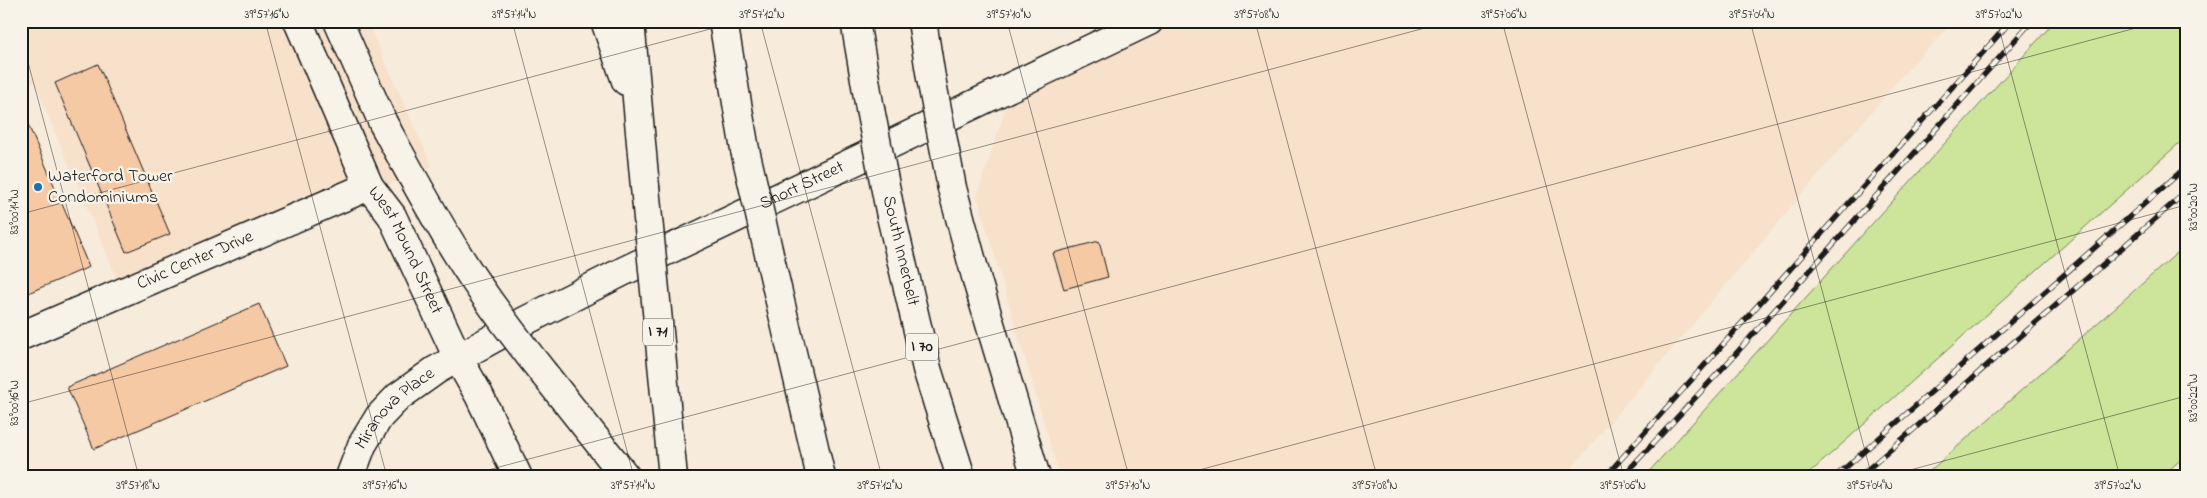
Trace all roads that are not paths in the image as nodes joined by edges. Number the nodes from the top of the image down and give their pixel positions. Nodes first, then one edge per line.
1 (298, 21) edge
2 (338, 21) edge
3 (605, 21) edge
4 (630, 21) edge
5 (723, 21) edge
6 (855, 21) edge
7 (922, 21) edge
8 (1149, 21) edge
9 (637, 106) junction
10 (369, 186) junction
11 (21, 336) edge
12 (458, 358) junction
13 (350, 477) edge
14 (518, 477) edge
15 (626, 477) edge
16 (673, 477) edge
17 (821, 477) edge
18 (961, 477) edge
19 (1036, 477) edge

1 - 10 main road, West Mound Street
2 - 15 main road, bridge
3 - 9 main road
4 - 9 main road, I 71
5 - 17 main road, bridge
6 - 18 main road, South Innerbelt / I 70, bridge
7 - 19 main road, bridge
8 - 12 main road, Short Street
9 - 16 main road, I 71, bridge
10 - 11 main road, Civic Center Drive
10 - 12 main road, West Mound Street
12 - 13 main road, Miranova Place
12 - 14 main road, West Mound Street

